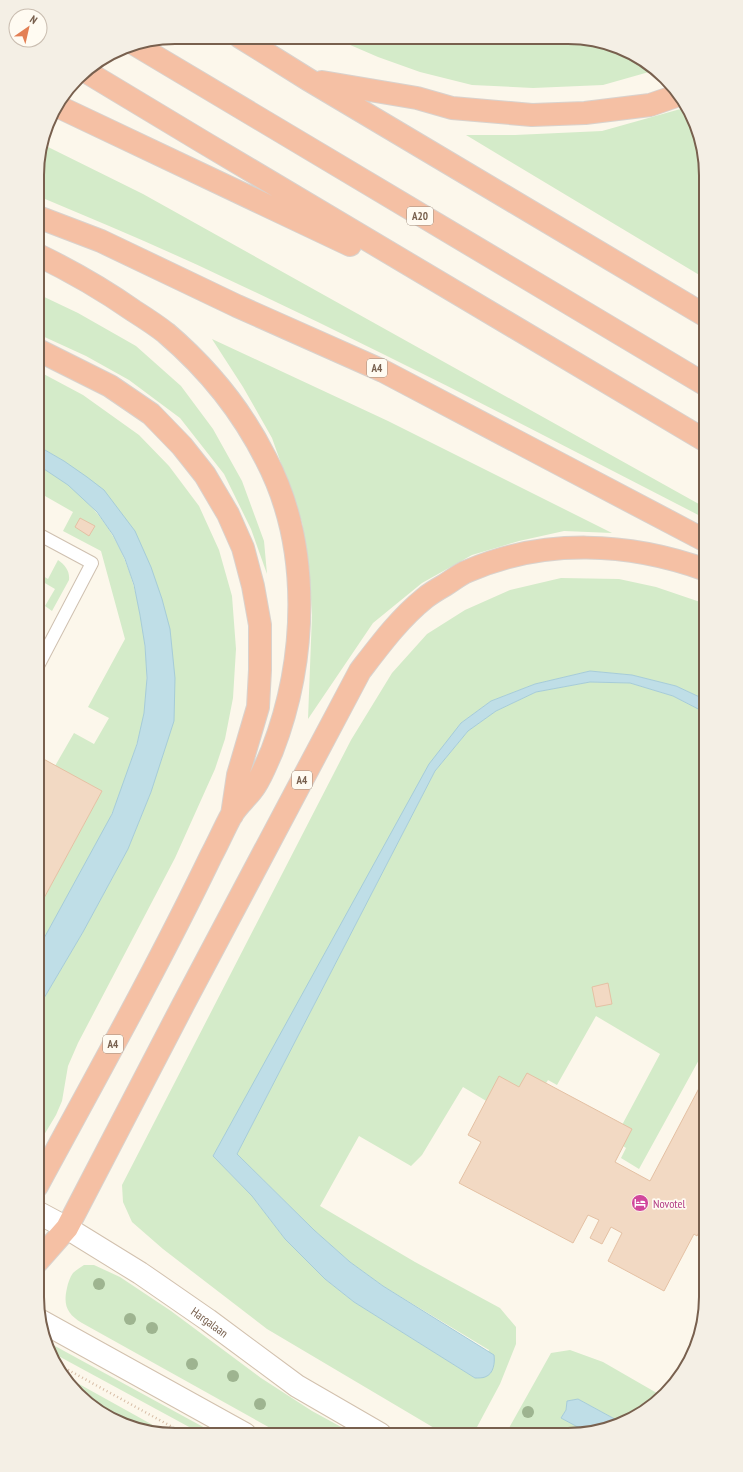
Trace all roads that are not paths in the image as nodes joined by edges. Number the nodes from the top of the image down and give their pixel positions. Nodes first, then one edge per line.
1 (251, 44) edge
2 (142, 49) edge
3 (91, 75) edge
4 (309, 80) junction
5 (673, 97) edge
6 (62, 108) edge
7 (44, 219) edge
8 (44, 258) edge
9 (476, 305) junction
10 (699, 312) edge
11 (44, 353) edge
12 (699, 381) edge
13 (699, 437) edge
14 (44, 537) edge
15 (699, 537) edge
16 (699, 568) edge
17 (44, 655) edge
18 (232, 814) junction
19 (44, 1173) edge
20 (44, 1216) edge
21 (67, 1228) junction
22 (44, 1254) edge
23 (47, 1325) edge
24 (234, 1428) edge
25 (370, 1428) edge

1 - 4 highway
2 - 12 highway, A20
3 - 9 highway
4 - 5 highway
4 - 10 highway
6 - 9 highway
7 - 15 highway, A4
8 - 18 highway, A4
9 - 13 highway
11 - 18 highway, A4
14 - 17 lane
16 - 21 highway, A4
18 - 19 highway, A4
20 - 21 main road, Hargalaan
21 - 22 highway
21 - 25 main road, Hargalaan
23 - 24 main road

